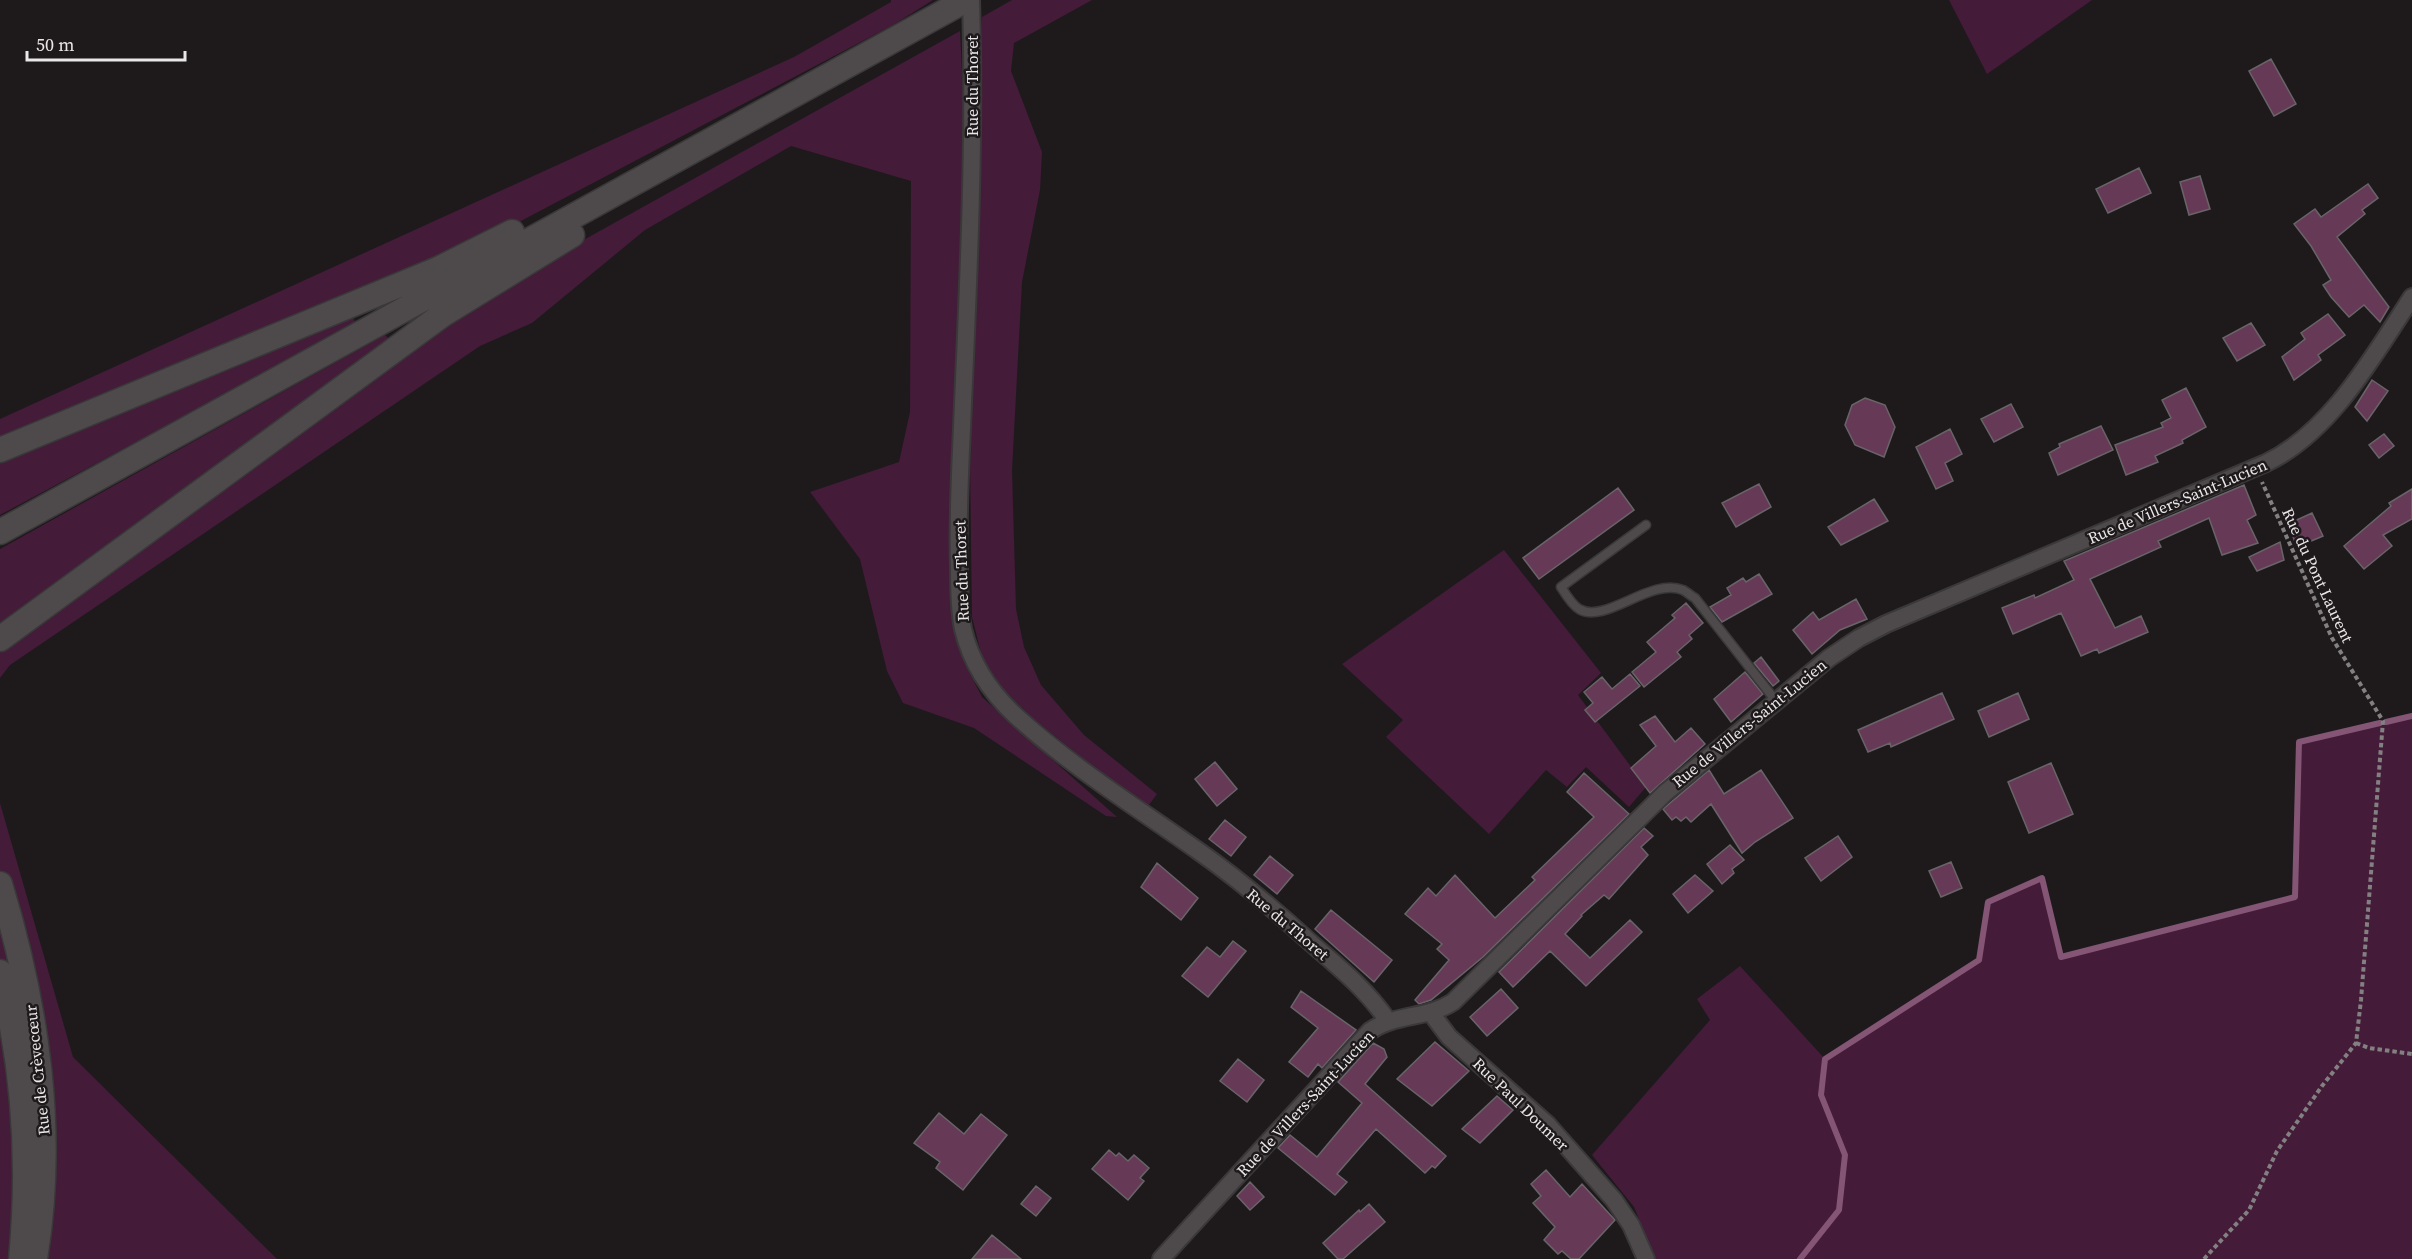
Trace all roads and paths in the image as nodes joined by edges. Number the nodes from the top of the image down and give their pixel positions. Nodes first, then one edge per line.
1 (966, 0) edge
2 (971, 0) edge
3 (702, 145) junction
4 (2412, 297) edge
5 (0, 450) edge
6 (2256, 468) junction
7 (1646, 525) dead end
8 (0, 532) edge
9 (0, 639) edge
10 (1776, 701) junction
11 (0, 884) edge
12 (0, 972) edge
13 (1431, 1013) junction
14 (1388, 1021) junction
15 (2356, 1043) junction
16 (2412, 1054) edge
17 (21, 1259) edge
18 (35, 1259) edge
19 (1161, 1259) edge
20 (1646, 1259) edge
21 (2204, 1259) edge

1 - 3 main road
2 - 14 street, Rue du Thoret
3 - 5 main road
3 - 8 main road
3 - 9 main road
4 - 6 street, Rue de Villers-Saint-Lucien
6 - 10 street, Rue de Villers-Saint-Lucien
6 - 15 path, Rue du Pont Laurent
7 - 10 lane
10 - 13 street, Rue de Villers-Saint-Lucien
11 - 18 main road, Rue de Crèvecœur
12 - 17 main road, Rue de Crèvecœur
13 - 14 street, Rue de Villers-Saint-Lucien
13 - 20 street, Rue Paul Doumer
14 - 19 street, Rue de Villers-Saint-Lucien
15 - 16 path
15 - 21 path

